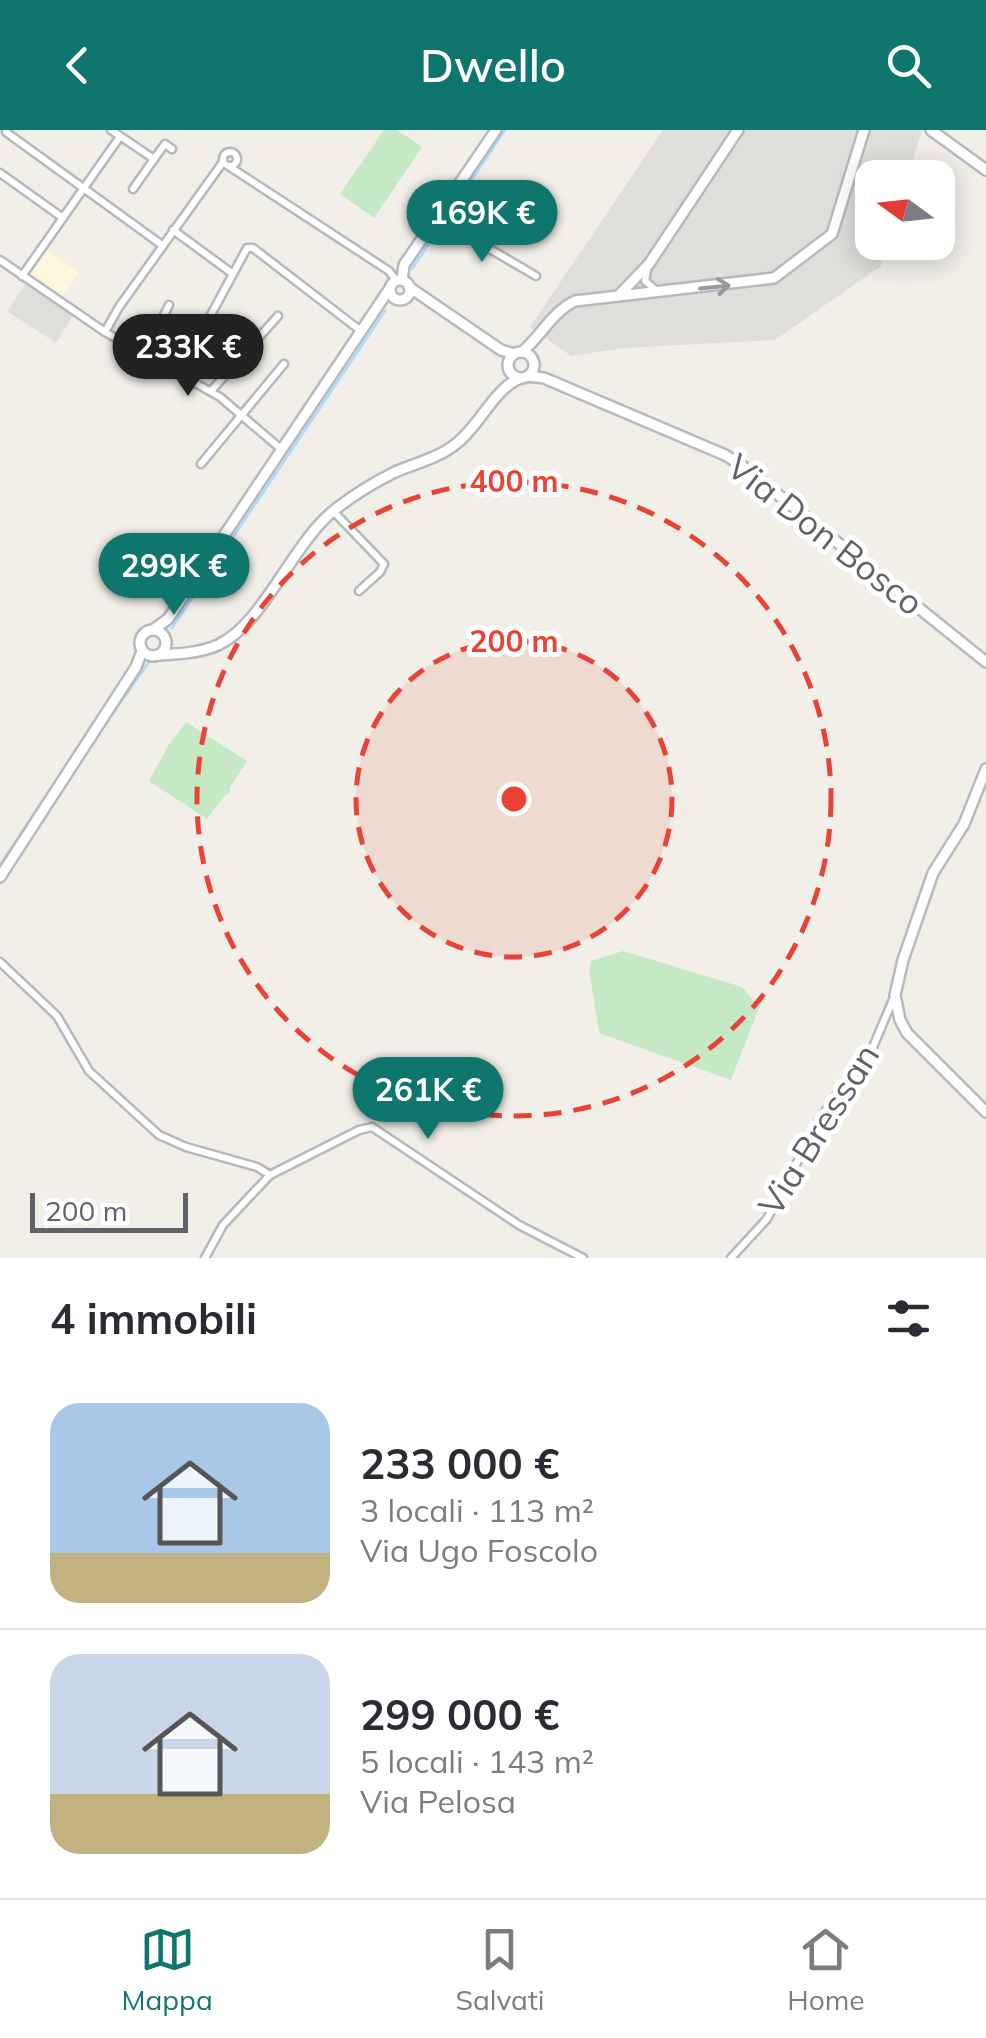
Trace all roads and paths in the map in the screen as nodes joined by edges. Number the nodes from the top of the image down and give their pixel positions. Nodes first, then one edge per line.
1 (111, 130) edge
2 (738, 130) edge
3 (864, 130) edge
4 (934, 130) edge
5 (492, 131) edge
6 (6, 132) edge
7 (120, 138) junction
8 (172, 149) dead end
9 (154, 160) junction
10 (986, 170) edge
11 (0, 173) edge
12 (84, 188) junction
13 (134, 189) dead end
14 (63, 218) junction
15 (443, 221) junction
16 (542, 226) dead end
17 (173, 230) junction
18 (162, 245) junction
19 (0, 260) edge
20 (649, 264) junction
21 (233, 274) junction
22 (22, 276) junction
23 (536, 276) dead end
24 (398, 286) junction
25 (660, 292) junction
26 (618, 296) junction
27 (169, 305) dead end
28 (278, 316) dead end
29 (361, 331) junction
30 (105, 332) junction
31 (144, 354) junction
32 (284, 364) dead end
33 (521, 365) junction
34 (179, 374) junction
35 (211, 391) junction
36 (243, 417) junction
37 (282, 450) junction
38 (201, 464) dead end
39 (333, 511) junction
40 (359, 592) dead end
41 (168, 619) junction
42 (153, 630) junction
43 (165, 639) junction
44 (186, 652) junction
45 (150, 654) junction
46 (986, 662) edge
47 (986, 770) edge
48 (0, 877) edge
49 (0, 962) edge
50 (895, 994) junction
51 (986, 1112) edge
52 (270, 1176) junction
53 (205, 1258) edge
54 (583, 1258) edge
55 (730, 1258) edge

1 - 7 street
2 - 20 main road
25 -> 3 main road
4 - 10 main road
5 - 15 main road
6 - 12 street
7 - 9 street
7 - 12 street
8 - 9 street
9 - 13 street
11 - 14 street
12 - 14 street
12 - 18 street
14 - 22 street
15 - 16 street
15 - 23 street
15 - 24 main road
17 - 18 street
17 - 21 street
17 - 24 street
18 - 30 street
19 - 22 street
20 - 25 street
20 - 26 main road
21 - 29 street
21 - 34 street
22 - 30 street
24 - 29 main road, Via Don Bosco
24 - 33 main road, Via Don Bosco
25 - 26 main road
26 - 33 main road
27 - 31 street
28 - 35 street
29 - 37 main road
30 - 31 street
31 - 34 street
32 - 36 street
33 - 39 main road
33 - 46 main road, Via Don Bosco
34 - 35 street
35 - 36 street
36 - 37 street
36 - 38 street
37 - 41 main road
39 - 40 street
39 - 44 main road
41 - 42 main road
41 - 43 main road
42 - 43 main road
42 - 45 main road
43 - 44 main road
43 - 45 main road
44 - 45 main road
45 - 48 main road
47 - 50 main road
49 - 52 street
50 - 51 main road
50 - 55 street, Via Bressan
52 - 53 street
52 - 54 street

